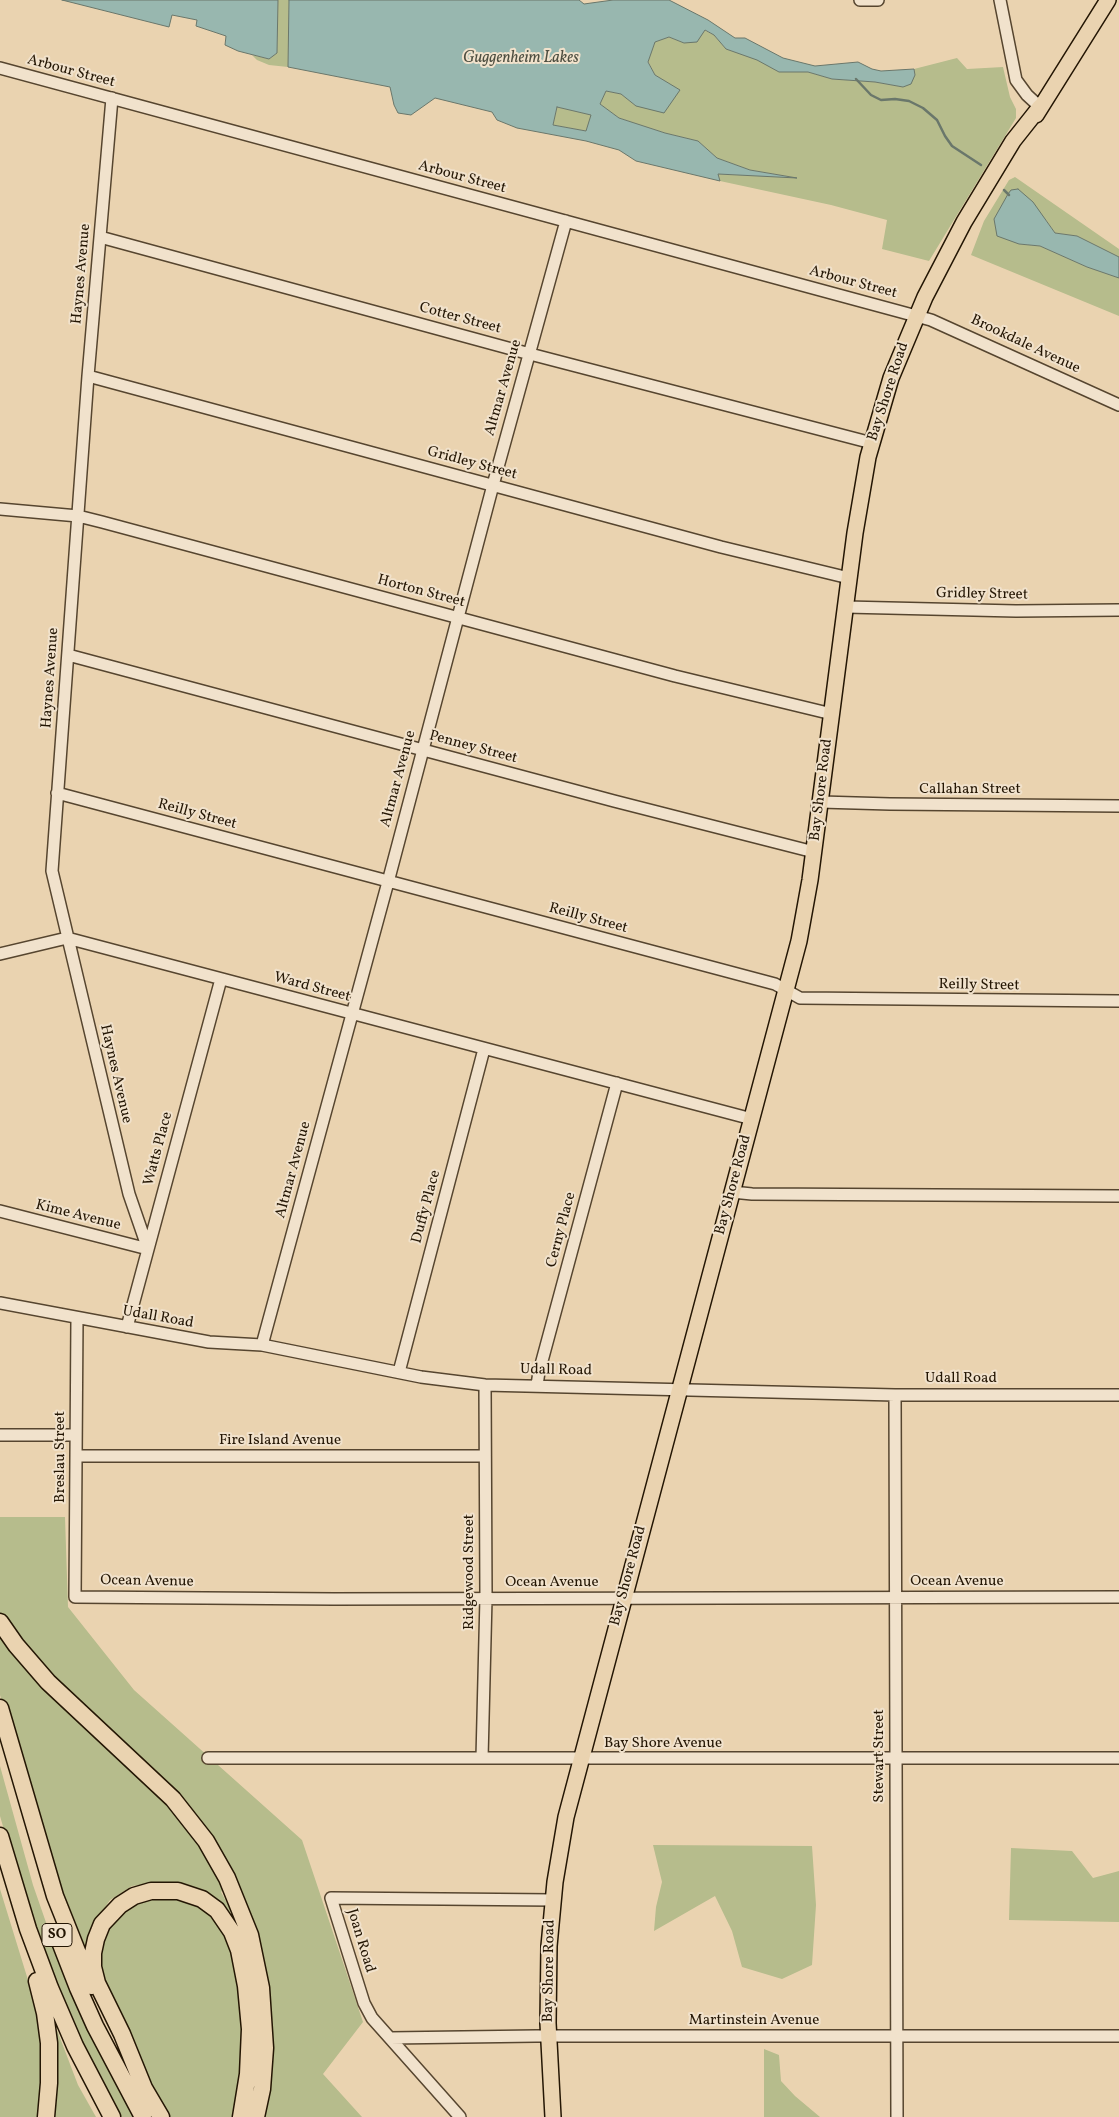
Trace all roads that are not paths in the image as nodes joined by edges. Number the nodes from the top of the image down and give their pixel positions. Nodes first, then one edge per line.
1 (860, 0) edge
2 (878, 0) edge
3 (1000, 0) edge
4 (1108, 0) edge
5 (0, 68) edge
6 (112, 98) junction
7 (1040, 107) junction
8 (566, 221) junction
9 (100, 237) junction
10 (917, 316) junction
11 (530, 354) junction
12 (88, 376) junction
13 (1119, 405) edge
14 (872, 443) junction
15 (492, 485) junction
16 (0, 509) edge
17 (78, 516) junction
18 (850, 578) junction
19 (846, 607) junction
20 (1119, 610) edge
21 (458, 617) junction
22 (68, 654) junction
23 (832, 714) junction
24 (422, 750) junction
25 (57, 793) junction
26 (821, 802) junction
27 (1119, 806) edge
28 (814, 852) junction
29 (388, 882) junction
30 (67, 938) junction
31 (0, 954) edge
32 (221, 979) junction
33 (786, 991) junction
34 (1119, 1001) edge
35 (352, 1014) junction
36 (484, 1049) junction
37 (617, 1083) junction
38 (752, 1119) junction
39 (732, 1192) junction
40 (1119, 1196) edge
41 (0, 1211) edge
42 (148, 1249) junction
43 (0, 1303) edge
44 (78, 1318) junction
45 (127, 1328) junction
46 (262, 1345) junction
47 (399, 1372) junction
48 (485, 1385) junction
49 (537, 1385) junction
50 (679, 1390) junction
51 (895, 1395) junction
52 (1119, 1395) edge
53 (0, 1435) edge
54 (76, 1435) junction
55 (76, 1456) junction
56 (485, 1456) junction
57 (75, 1597) joint
58 (895, 1597) junction
59 (1119, 1597) edge
60 (486, 1598) junction
61 (624, 1598) junction
62 (0, 1622) edge
63 (0, 1708) edge
64 (0, 1741) edge
65 (895, 1757) junction
66 (208, 1758) dead end
67 (482, 1758) junction
68 (1119, 1758) edge
69 (580, 1759) junction
70 (0, 1836) edge
71 (14, 1884) junction
72 (553, 1900) junction
73 (549, 2036) junction
74 (896, 2036) junction
75 (1119, 2036) edge
76 (390, 2038) junction
77 (146, 2093) junction
78 (46, 2117) edge
79 (112, 2117) edge
80 (143, 2117) edge
81 (161, 2117) edge
82 (241, 2117) edge
83 (256, 2117) edge
84 (460, 2117) edge
85 (553, 2117) edge
86 (897, 2117) edge

1 - 2 street
3 - 7 street
4 - 7 main road, Bay Shore Road
5 - 6 street, Arbour Street
6 - 8 street, Arbour Street
6 - 9 street, Haynes Avenue
7 - 10 main road, Bay Shore Road
8 - 10 street, Arbour Street
8 - 11 street, Altmar Avenue
9 - 11 street, Cotter Street
9 - 12 street, Haynes Avenue
10 - 13 street, Brookdale Avenue
10 - 14 main road, Bay Shore Road
11 - 14 street, Cotter Street
11 - 15 street, Altmar Avenue
12 - 15 street, Gridley Street
12 - 17 street, Haynes Avenue
14 - 18 main road, Bay Shore Road
15 - 18 street, Gridley Street
15 - 21 street, Altmar Avenue
16 - 17 street, Horton Street
17 - 21 street, Horton Street
17 - 22 street, Haynes Avenue
18 - 19 main road, Bay Shore Road
19 - 20 street, Gridley Street
19 - 23 main road, Bay Shore Road
21 - 23 street, Horton Street
21 - 24 street, Altmar Avenue
22 - 24 street, Penney Street
22 - 25 street, Haynes Avenue
23 - 26 main road, Bay Shore Road
24 - 28 street, Penney Street
24 - 29 street, Altmar Avenue
25 - 29 street, Reilly Street
25 - 30 street, Haynes Avenue
26 - 27 street, Callahan Street
26 - 28 main road, Bay Shore Road
28 - 33 main road, Bay Shore Road
29 - 33 street, Reilly Street
29 - 35 street, Altmar Avenue
30 - 31 street, Ward Street
30 - 32 street, Ward Street
30 - 42 street, Haynes Avenue
32 - 35 street, Ward Street
32 - 42 street, Watts Place
33 - 34 street, Reilly Street
33 - 38 main road, Bay Shore Road
35 - 36 street, Ward Street
35 - 46 street, Altmar Avenue
36 - 37 street, Ward Street
36 - 47 street, Duffy Place
37 - 38 street, Ward Street
37 - 49 street, Cerny Place
38 - 39 main road, Bay Shore Road
39 - 40 street
39 - 50 main road, Bay Shore Road
41 - 42 street, Kime Avenue
42 - 45 street, Watts Place
43 - 44 street, Udall Road
44 - 45 street, Udall Road
44 - 54 street, Breslau Street
45 - 46 street, Udall Road
46 - 47 street, Udall Road
47 - 48 street, Udall Road
48 - 49 street, Udall Road
48 - 56 street, Ridgewood Street
49 - 50 street, Udall Road
50 - 51 street, Udall Road
50 - 61 main road, Bay Shore Road
51 - 52 street, Udall Road
51 - 58 street, Stewart Street
53 - 54 street
54 - 55 street, Breslau Street
55 - 56 street, Fire Island Avenue
55 - 57 street, Breslau Street
56 - 60 street, Ridgewood Street
57 - 60 street, Ocean Avenue
58 - 59 street, Ocean Avenue
58 - 61 street, Ocean Avenue
58 - 65 street, Stewart Street
60 - 61 street, Ocean Avenue
60 - 67 street, Ridgewood Street
61 - 69 main road, Bay Shore Road
62 - 83 highway
63 - 77 highway, SO
64 - 80 highway, SO
65 - 68 street, Bay Shore Avenue
65 - 69 street, Bay Shore Avenue
65 - 74 street, Stewart Street
66 - 67 street, Bay Shore Avenue
67 - 69 street, Bay Shore Avenue
69 - 72 main road, Bay Shore Road
70 - 71 highway, SO
71 - 78 highway
71 - 79 highway, SO
72 - 73 main road, Bay Shore Road
72 - 76 street, Joan Road
73 - 74 street, Martinstein Avenue
73 - 76 street, Martinstein Avenue
73 - 85 main road, Bay Shore Road
74 - 75 street, Martinstein Avenue
74 - 86 street, Stewart Street
76 - 84 street, Joan Road
77 - 81 highway, SO
77 - 82 highway

